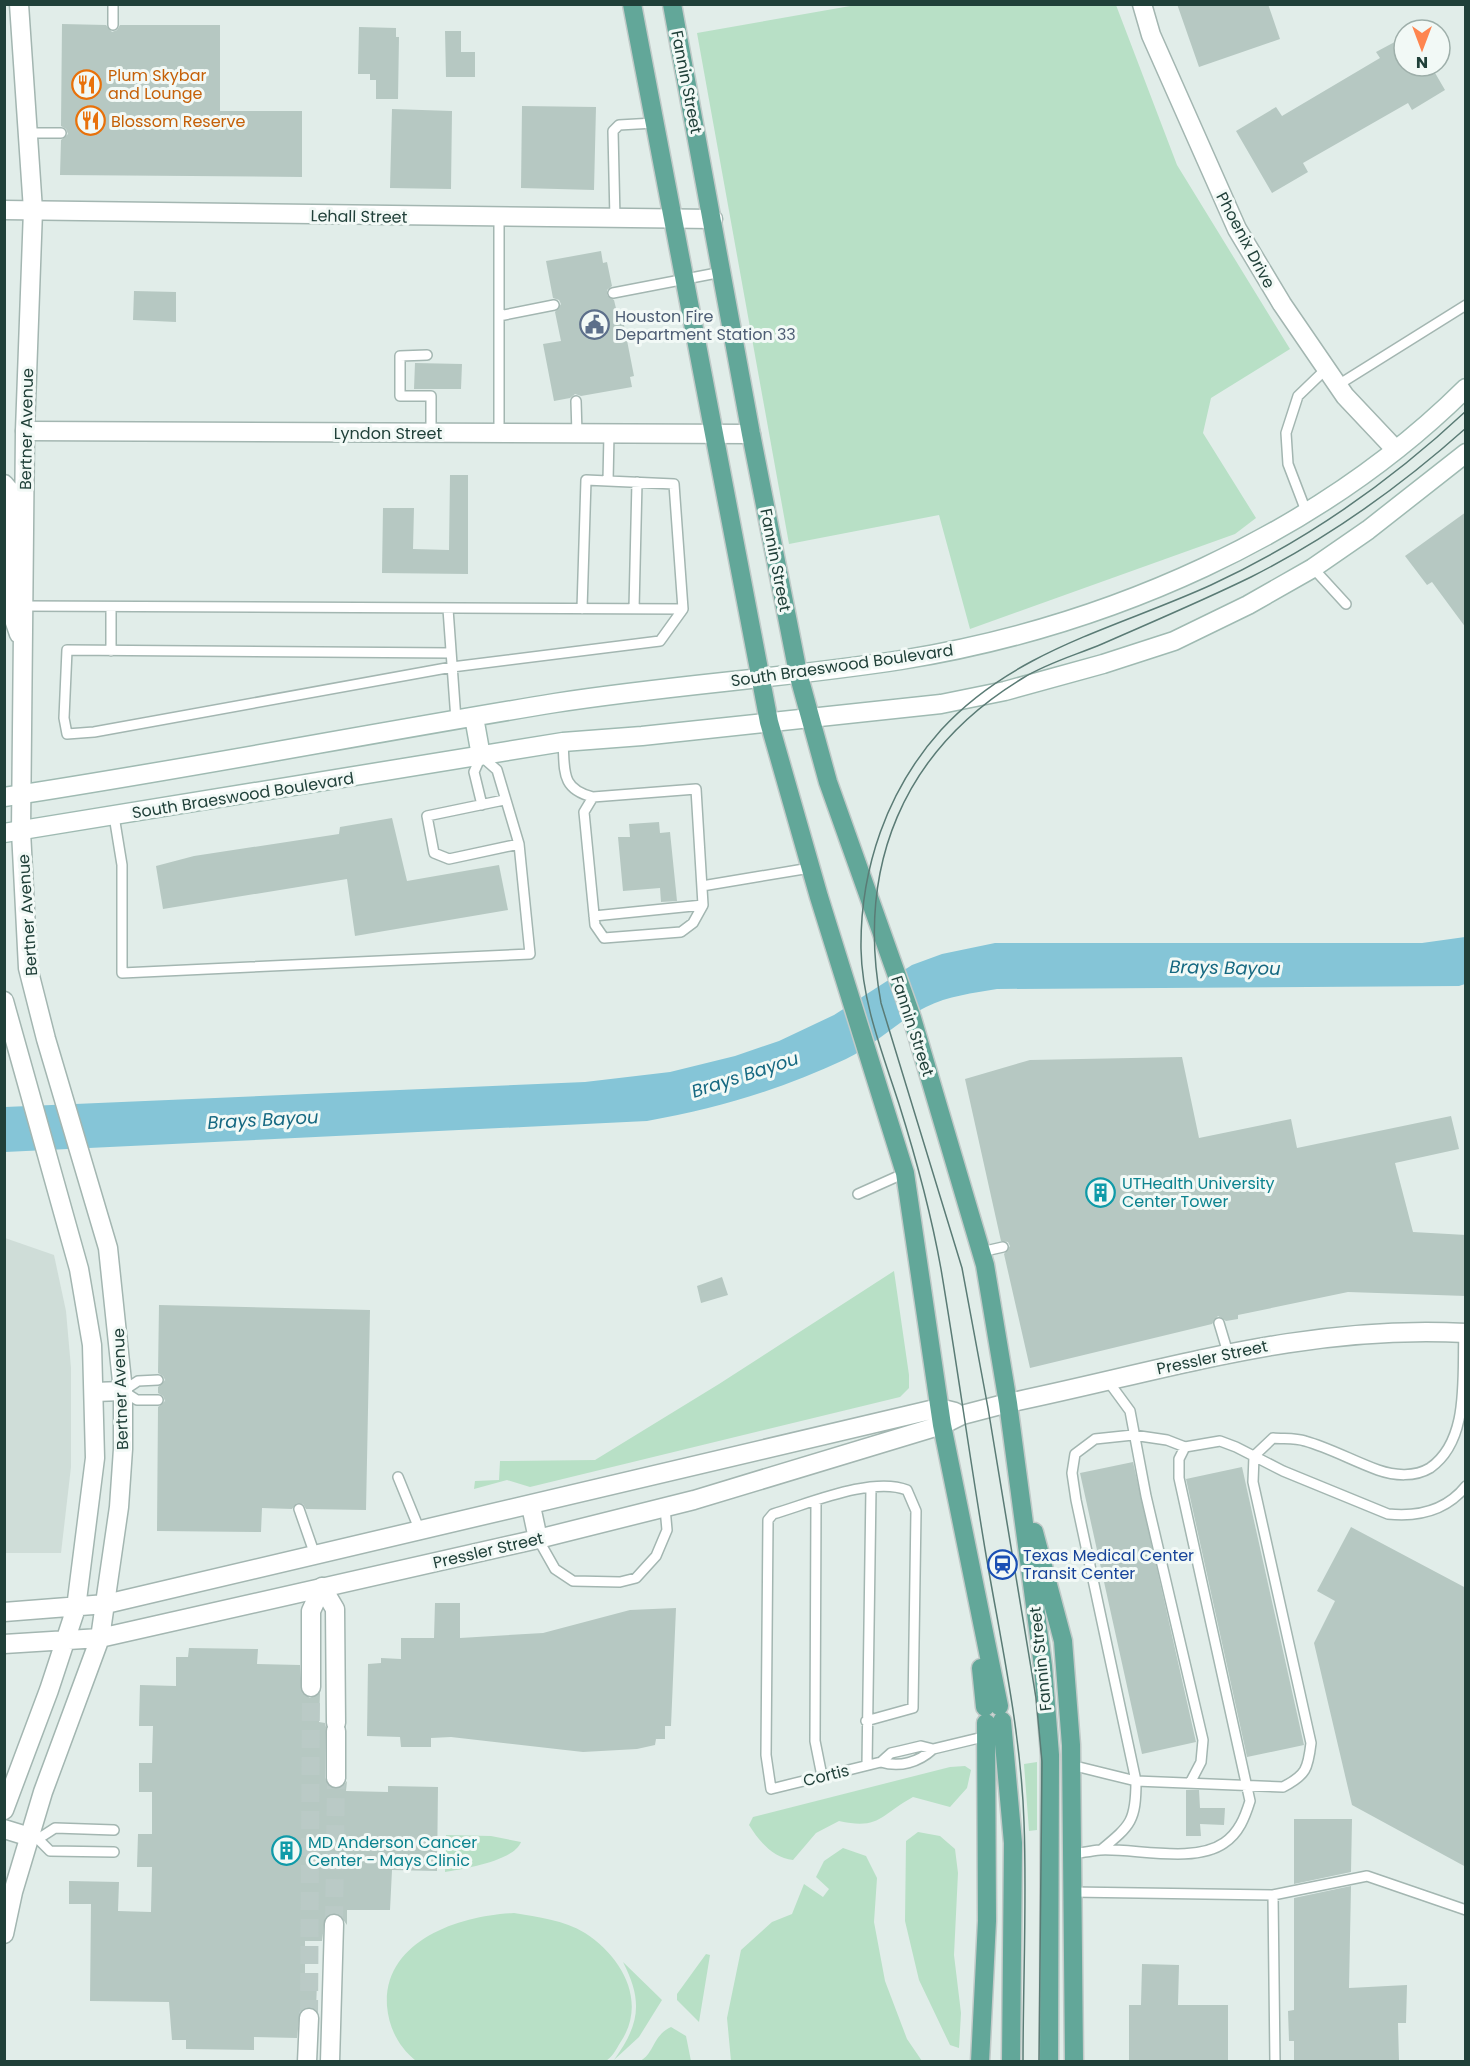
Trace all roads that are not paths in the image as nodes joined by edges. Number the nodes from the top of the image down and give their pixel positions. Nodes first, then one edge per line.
1 (19, 4) edge
2 (113, 4) edge
3 (632, 4) edge
4 (672, 4) edge
5 (1143, 4) edge
6 (113, 25) dead end
7 (654, 123) junction
8 (61, 133) dead end
9 (27, 134) junction
10 (4, 210) edge
11 (33, 210) junction
12 (499, 218) junction
13 (615, 219) junction
14 (673, 219) junction
15 (713, 219) junction
16 (722, 272) junction
17 (684, 280) junction
18 (613, 293) dead end
19 (554, 305) dead end
20 (1466, 305) edge
21 (499, 316) junction
22 (427, 355) dead end
23 (1326, 369) junction
24 (1338, 385) junction
25 (1466, 388) edge
26 (576, 401) dead end
27 (25, 431) junction
28 (430, 433) junction
29 (499, 434) junction
30 (577, 434) junction
31 (609, 434) junction
32 (713, 434) junction
33 (751, 434) junction
34 (1395, 449) junction
35 (1466, 453) edge
36 (608, 480) junction
37 (637, 482) junction
38 (4, 484) edge
39 (1306, 511) junction
40 (1313, 568) junction
41 (1346, 604) dead end
42 (23, 606) junction
43 (111, 607) junction
44 (448, 609) junction
45 (582, 609) junction
46 (634, 609) junction
47 (683, 609) junction
48 (23, 647) junction
49 (111, 651) junction
50 (451, 653) junction
51 (452, 667) junction
52 (798, 673) junction
53 (760, 677) junction
54 (810, 718) junction
55 (465, 719) junction
56 (769, 722) junction
57 (563, 742) junction
58 (481, 756) junction
59 (13, 796) edge
60 (593, 797) junction
61 (504, 800) junction
62 (482, 805) junction
63 (114, 816) junction
64 (13, 832) edge
65 (519, 844) junction
66 (810, 868) junction
67 (702, 886) junction
68 (703, 905) junction
69 (594, 916) junction
70 (4, 1001) edge
71 (905, 1173) junction
72 (858, 1194) dead end
73 (1002, 1247) dead end
74 (981, 1251) junction
75 (1219, 1323) dead end
76 (1465, 1333) edge
77 (1227, 1353) junction
78 (158, 1380) dead end
79 (1108, 1381) junction
80 (123, 1391) junction
81 (94, 1392) junction
82 (158, 1400) dead end
83 (1008, 1403) junction
84 (940, 1417) junction
85 (1133, 1435) junction
86 (1185, 1446) junction
87 (1014, 1455) junction
88 (738, 1456) junction
89 (1254, 1456) junction
90 (398, 1477) dead end
91 (745, 1486) junction
92 (1466, 1486) edge
93 (871, 1488) junction
94 (816, 1502) junction
95 (531, 1506) junction
96 (665, 1508) junction
97 (299, 1509) dead end
98 (420, 1531) junction
99 (538, 1539) junction
100 (315, 1555) junction
101 (322, 1587) junction
102 (106, 1604) junction
103 (76, 1608) junction
104 (4, 1612) edge
105 (100, 1638) junction
106 (64, 1642) junction
107 (4, 1644) edge
108 (310, 1687) tunnel mouth
109 (992, 1718) junction
110 (866, 1721) junction
111 (867, 1765) junction
112 (1071, 1766) junction
113 (822, 1776) junction
114 (336, 1778) tunnel mouth
115 (1136, 1781) junction
116 (1190, 1783) junction
117 (1246, 1785) junction
118 (4, 1810) edge
119 (4, 1828) edge
120 (114, 1830) dead end
121 (34, 1838) junction
122 (1101, 1850) junction
123 (114, 1852) dead end
124 (1072, 1854) junction
125 (1072, 1892) junction
126 (1273, 1895) junction
127 (1466, 1910) edge
128 (334, 1924) tunnel mouth
129 (4, 1934) edge
130 (309, 2018) tunnel mouth
131 (307, 2061) edge
132 (330, 2061) edge
133 (981, 2061) edge
134 (1011, 2061) edge
135 (1049, 2061) edge
136 (1074, 2061) edge
137 (1275, 2061) edge

1 - 9 street, Bertner Avenue
2 - 6 lane
3 - 7 main road
4 - 15 main road, Fannin Street
5 - 23 street, Phoenix Drive
7 - 13 lane
7 - 14 main road
8 - 9 lane
9 - 11 street, Bertner Avenue
10 - 11 street, Lehall Street
11 - 12 street, Lehall Street
11 - 27 street, Bertner Avenue
12 - 13 street, Lehall Street
12 - 21 lane
13 - 14 street, Lehall Street
14 - 15 street, Lehall Street
14 - 17 main road
15 - 16 main road, Fannin Street
16 - 17 lane
16 - 33 main road, Fannin Street
17 - 18 lane
17 - 32 main road
19 - 21 lane
20 - 24 lane
21 - 29 lane
22 - 28 lane
23 - 24 street, Phoenix Drive
23 - 39 lane
24 - 34 street, Phoenix Drive
25 - 34 street, South Braeswood Boulevard
26 - 30 lane
27 - 28 street, Lyndon Street
27 - 42 street, Bertner Avenue
28 - 29 street, Lyndon Street
29 - 30 street, Lyndon Street
30 - 31 street, Lyndon Street
31 - 32 street, Lyndon Street
31 - 36 lane
32 - 33 street, Lyndon Street
32 - 53 main road
33 - 52 main road, Fannin Street
34 - 39 street, South Braeswood Boulevard
35 - 40 street, South Braeswood Boulevard
36 - 37 lane
36 - 45 lane
37 - 46 lane
37 - 47 lane
38 - 48 street
39 - 52 street, South Braeswood Boulevard
40 - 41 lane
40 - 54 street, South Braeswood Boulevard
42 - 43 lane
42 - 48 street, Bertner Avenue
43 - 44 lane
43 - 49 lane
44 - 45 lane
44 - 50 lane
45 - 46 lane
46 - 47 lane
47 - 51 lane
48 - 59 street, Bertner Avenue
49 - 50 lane
49 - 51 lane
50 - 51 lane
51 - 55 lane
52 - 53 street, South Braeswood Boulevard
52 - 54 main road, Fannin Street
53 - 55 street, South Braeswood Boulevard
53 - 56 main road
54 - 56 street, South Braeswood Boulevard
54 - 74 main road, Fannin Street
55 - 58 street
55 - 59 street, South Braeswood Boulevard
56 - 57 street, South Braeswood Boulevard
56 - 66 main road
57 - 58 street, South Braeswood Boulevard
57 - 60 lane
58 - 61 lane
58 - 62 lane
58 - 63 street, South Braeswood Boulevard
59 - 64 street, Bertner Avenue
60 - 67 lane
60 - 69 lane
61 - 62 lane
61 - 65 lane
62 - 65 lane
63 - 64 street, South Braeswood Boulevard
63 - 65 lane
64 - 80 street, Bertner Avenue
66 - 67 lane
66 - 71 main road
67 - 68 lane
68 - 69 lane
68 - 69 lane
70 - 81 street, Bertner Avenue
71 - 72 lane
71 - 84 main road
73 - 74 lane
74 - 83 main road, Fannin Street
75 - 77 lane
76 - 77 street, Pressler Street
76 - 89 lane
77 - 79 street, Pressler Street
78 - 80 lane
79 - 83 street, Pressler Street
79 - 85 lane
80 - 81 street
80 - 82 lane
80 - 102 street, Bertner Avenue
81 - 103 street, Bertner Avenue
83 - 84 street, Pressler Street
83 - 87 main road, Fannin Street
84 - 88 street, Pressler Street
84 - 91 street, Pressler Street
84 - 109 main road
85 - 86 lane
85 - 115 lane
85 - 116 lane
86 - 89 lane
86 - 117 lane
87 - 112 main road
87 - 135 main road, Fannin Street
88 - 91 street
88 - 95 street, Pressler Street
89 - 92 lane
89 - 117 lane
90 - 98 lane
91 - 96 street, Pressler Street
93 - 94 lane
93 - 110 lane
93 - 110 lane
94 - 113 lane
94 - 113 lane, Cortis
95 - 98 street, Pressler Street
95 - 99 street
96 - 99 street, Pressler Street
96 - 99 lane
97 - 100 lane
98 - 100 street, Pressler Street
99 - 101 street, Pressler Street
100 - 101 street
100 - 102 street, Pressler Street
101 - 105 street, Pressler Street
101 - 108 street
101 - 114 street
102 - 103 street, Pressler Street
102 - 105 street, Bertner Avenue
103 - 104 street, Pressler Street
103 - 106 street, Bertner Avenue
105 - 106 street, Pressler Street
105 - 121 street, Bertner Avenue
106 - 107 street, Pressler Street
106 - 118 street, Bertner Avenue
109 - 111 lane, Cortis
109 - 133 main road
109 - 134 main road
110 - 111 lane
111 - 113 lane, Cortis
112 - 115 lane
112 - 124 main road
115 - 116 lane
115 - 122 lane
116 - 117 lane
117 - 122 lane
119 - 121 street
120 - 121 lane
121 - 123 lane
121 - 129 street, Bertner Avenue
122 - 124 lane
124 - 125 main road
125 - 126 lane
125 - 136 main road
126 - 127 lane
126 - 137 lane
128 - 132 street
130 - 131 street

